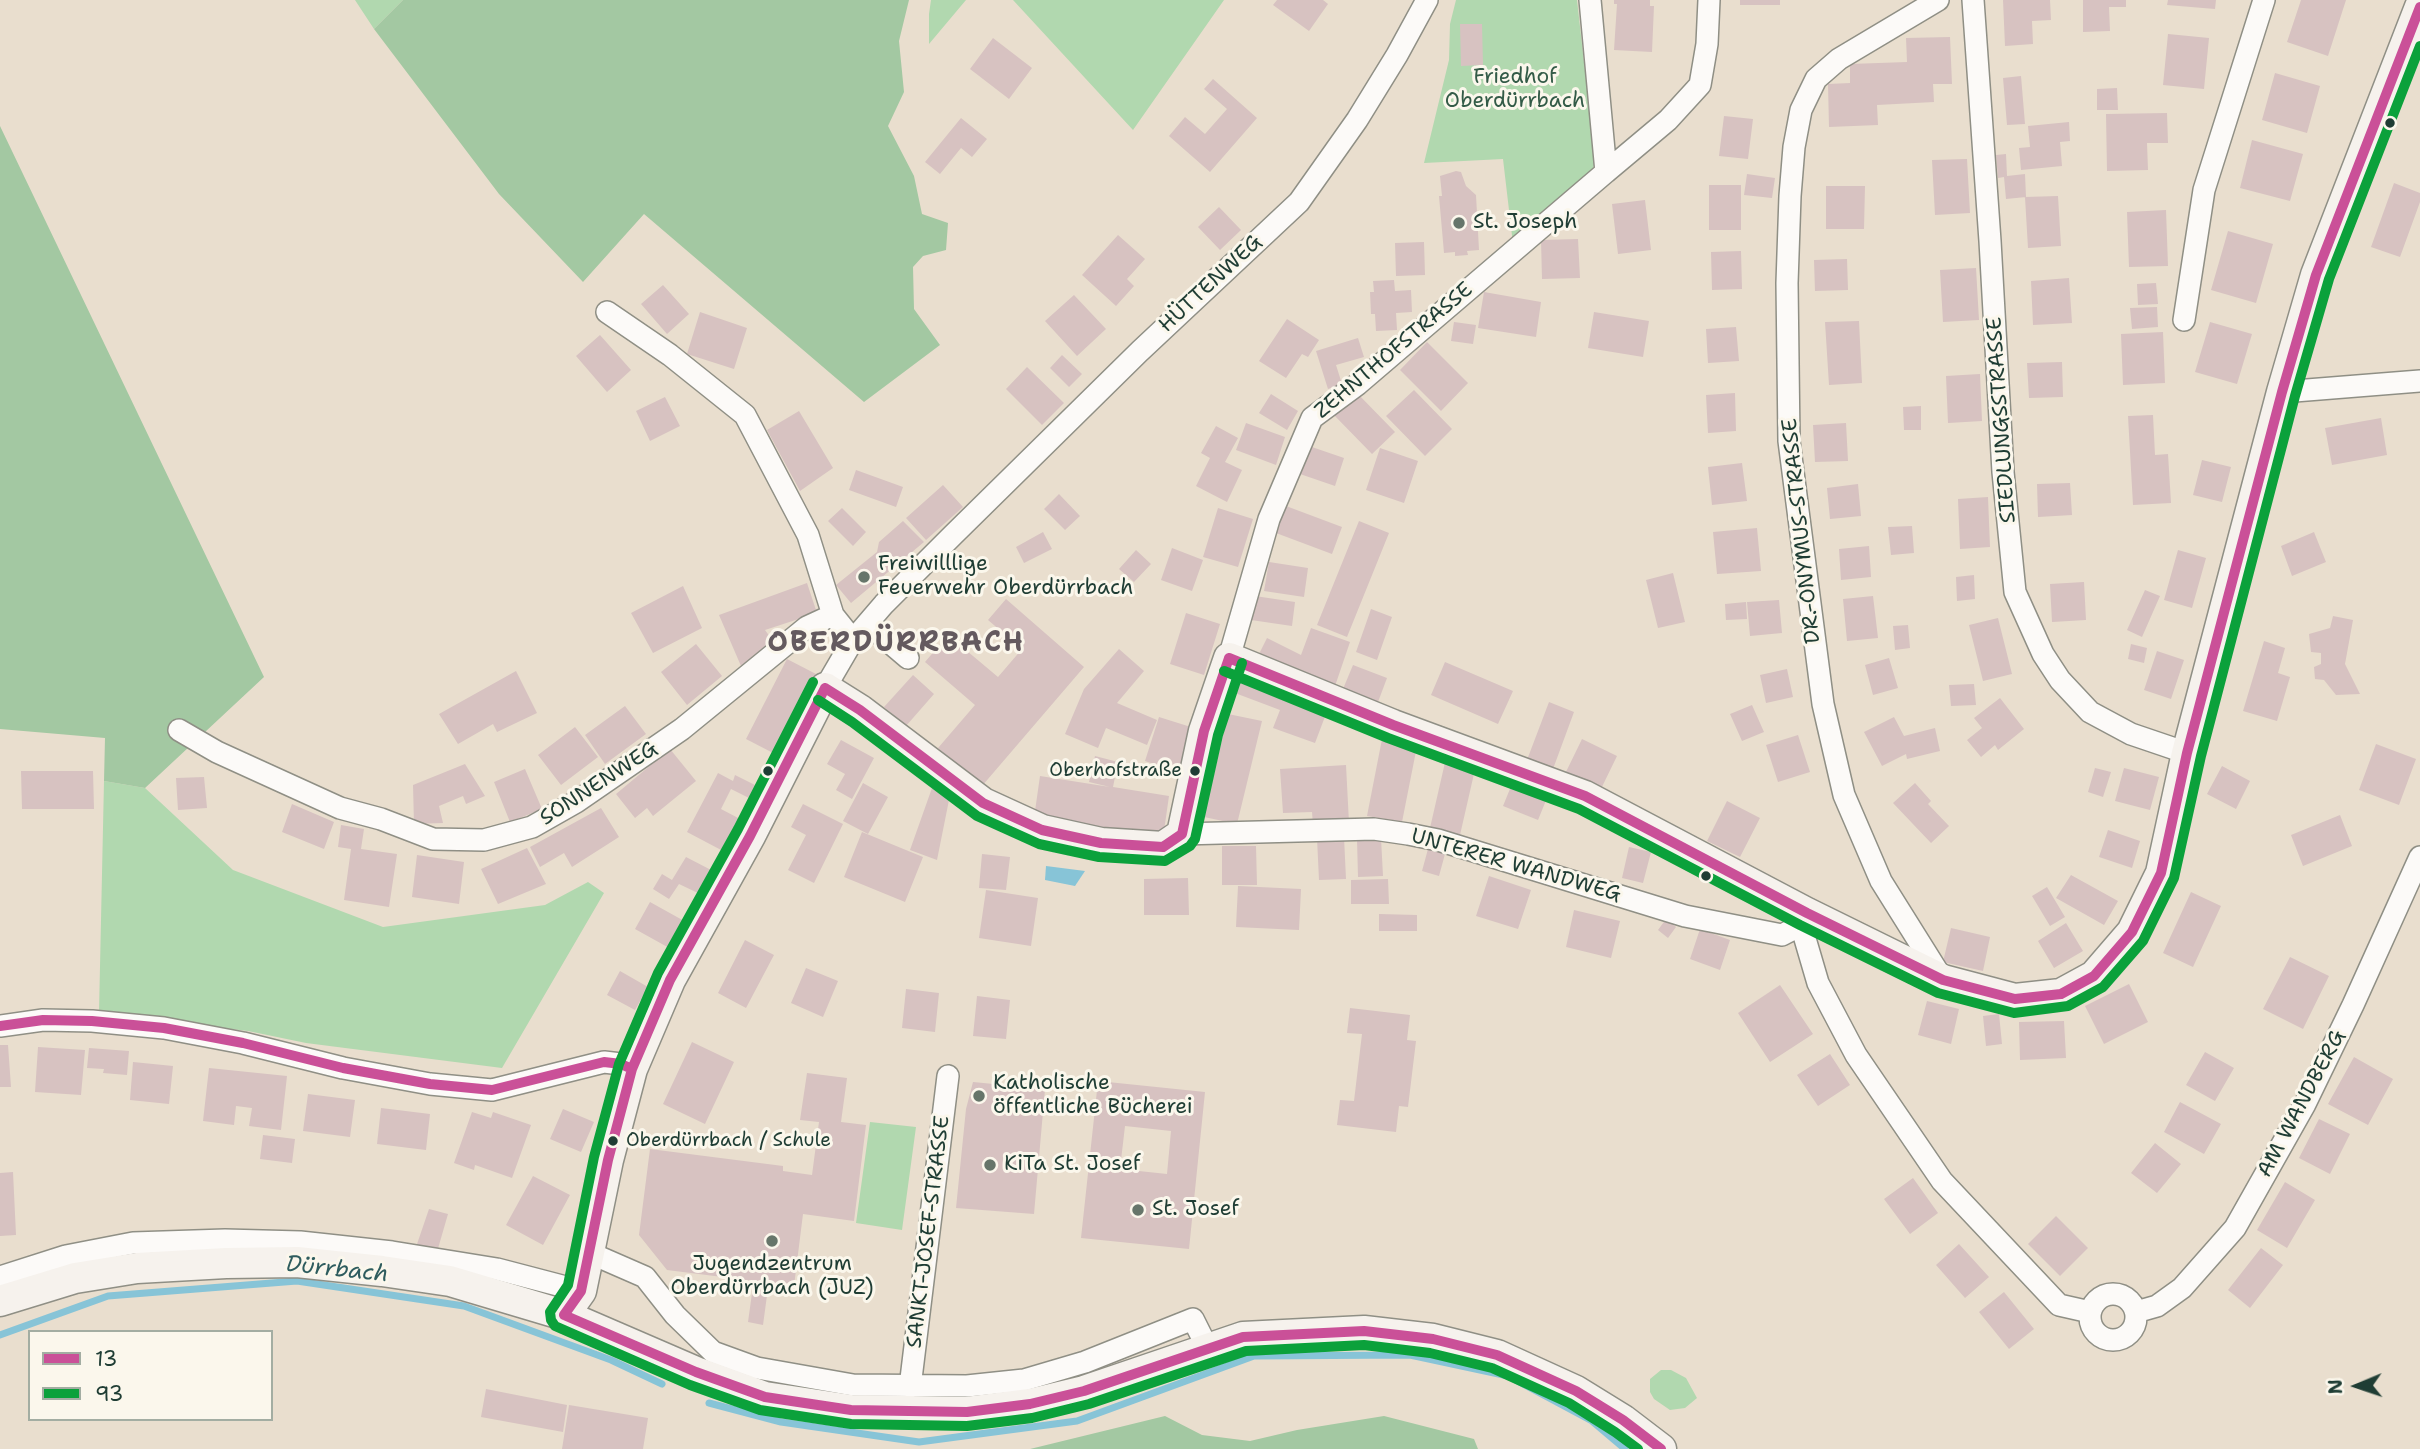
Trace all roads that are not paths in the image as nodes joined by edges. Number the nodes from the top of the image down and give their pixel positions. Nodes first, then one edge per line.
1 (1427, 0) edge
2 (1590, 0) edge
3 (1709, 0) edge
4 (1973, 0) edge
5 (2264, 0) edge
6 (2410, 0) edge
7 (1934, 1) edge
8 (2420, 6) edge
9 (1606, 172) junction
10 (607, 312) dead end
11 (2183, 320) dead end
12 (2420, 381) edge
13 (2282, 392) junction
14 (833, 615) junction
15 (868, 624) junction
16 (853, 640) junction
17 (908, 658) dead end
18 (1229, 658) junction
19 (825, 688) junction
20 (179, 730) dead end
21 (2187, 753) junction
22 (1182, 834) junction
23 (2420, 857) edge
24 (1804, 919) junction
25 (1943, 980) junction
26 (0, 1026) edge
27 (632, 1069) junction
28 (948, 1076) dead end
29 (590, 1253) junction
30 (0, 1277) edge
31 (581, 1292) junction
32 (0, 1301) edge
33 (2090, 1312) junction
34 (2136, 1312) junction
35 (564, 1315) junction
36 (1208, 1349) junction
37 (910, 1387) junction
38 (1661, 1449) edge

1 - 15 street, HÜTTENWEG
2 - 9 street
3 - 9 street, ZEHNTHOFSTRASSE
4 - 21 street, SIEDLUNGSSTRASSE
5 - 11 street
6 - 8 street
7 - 25 street, DR.-ONYMUS-STRASSE
8 - 13 street
9 - 18 street, ZEHNTHOFSTRASSE
10 - 14 street
12 - 13 street
13 - 21 street
14 - 16 street
14 - 20 street, SONNENWEG
15 - 16 street, HÜTTENWEG
15 - 17 street
16 - 19 street, HÜTTENWEG
18 - 22 street, ZEHNTHOFSTRASSE
18 - 24 street
19 - 22 street
19 - 27 street
21 - 25 street
22 - 24 street, UNTERER WANDWEG
23 - 34 street, AM WANDBERG
24 - 25 street
24 - 33 street
26 - 27 street
27 - 29 street
28 - 37 street, SANKT-JOSEF-STRASSE
29 - 31 street
29 - 37 street
30 - 31 street
31 - 35 street
32 - 35 street
33 - 34 street
33 - 34 street
35 - 36 street
36 - 37 street
36 - 38 street

